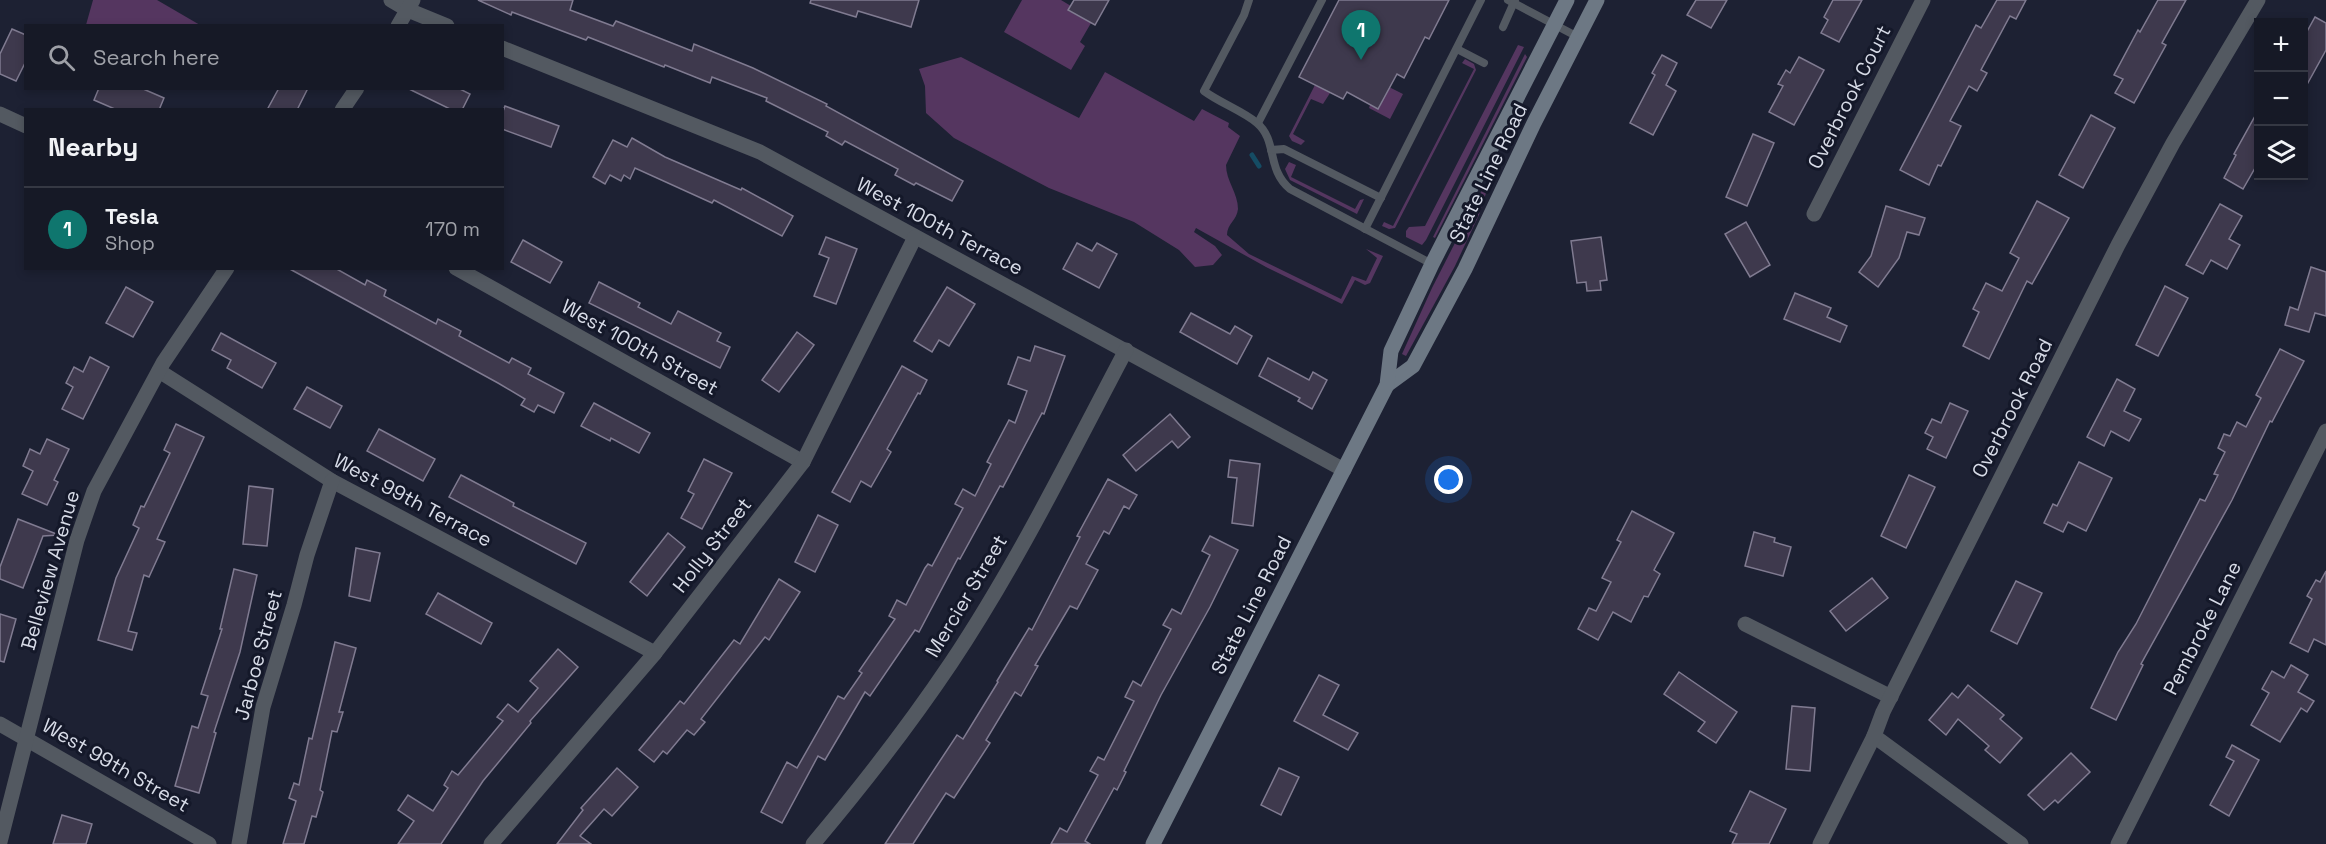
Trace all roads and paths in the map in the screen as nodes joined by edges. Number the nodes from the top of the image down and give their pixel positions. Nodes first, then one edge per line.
1 (391, 0) edge
2 (1250, 0) edge
3 (1322, 0) edge
4 (1481, 0) edge
5 (1567, 0) edge
6 (1597, 0) edge
7 (1923, 0) edge
8 (2258, 0) edge
9 (1512, 1) edge
10 (410, 5) edge
11 (399, 24) edge
12 (443, 24) edge
13 (1554, 24) junction
14 (1503, 27) dead end
15 (1578, 37) junction
16 (504, 49) edge
17 (1457, 49) junction
18 (1485, 63) dead end
19 (356, 90) edge
20 (343, 108) edge
21 (0, 114) edge
22 (1257, 123) junction
23 (24, 125) edge
24 (1270, 150) junction
25 (1381, 198) junction
26 (1814, 214) dead end
27 (1365, 229) junction
28 (915, 237) junction
29 (1432, 264) junction
30 (225, 270) edge
31 (460, 270) edge
32 (1126, 350) junction
33 (159, 371) junction
34 (1387, 385) junction
35 (2326, 431) edge
36 (803, 462) junction
37 (1344, 470) junction
38 (332, 481) junction
39 (1745, 624) dead end
40 (655, 653) junction
41 (1891, 697) junction
42 (0, 724) edge
43 (1874, 736) junction
44 (27, 738) junction
45 (0, 842) edge
46 (209, 844) edge
47 (239, 844) edge
48 (491, 844) edge
49 (813, 844) edge
50 (1153, 844) edge
51 (1820, 844) edge
52 (2021, 844) edge
53 (2118, 844) edge

1 - 10 street
2 - 22 lane
3 - 22 lane
4 - 17 lane
5 - 13 main road, State Line Road
6 - 15 main road, State Line Road
7 - 26 street, Overbrook Court
8 - 41 street, Overbrook Road
9 - 13 lane
9 - 14 lane
10 - 11 street
10 - 12 street
13 - 15 lane
13 - 29 main road, State Line Road
15 - 34 main road, State Line Road
16 - 28 street, West 100th Terrace
17 - 18 lane
17 - 25 lane
19 - 20 street
21 - 23 street
22 - 24 lane
24 - 25 lane
24 - 27 lane
25 - 27 lane
27 - 29 lane
28 - 32 street, West 100th Terrace
28 - 36 street, Holly Street
29 - 34 main road, State Line Road
30 - 33 street, Belleview Avenue
31 - 36 street, West 100th Street
32 - 37 street, West 100th Terrace
32 - 49 street, Mercier Street
33 - 38 street, West 99th Terrace
33 - 44 street, Belleview Avenue
34 - 37 main road, State Line Road
35 - 53 street, Pembroke Lane
36 - 40 street, Holly Street
37 - 50 main road, State Line Road
38 - 40 street, West 99th Terrace
38 - 47 street, Jarboe Street
39 - 41 street
40 - 48 street, Holly Street
41 - 43 street, Overbrook Road
42 - 44 street, West 99th Street
43 - 51 street, Overbrook Road
43 - 52 street
44 - 45 street, Belleview Avenue
44 - 46 street, West 99th Street

